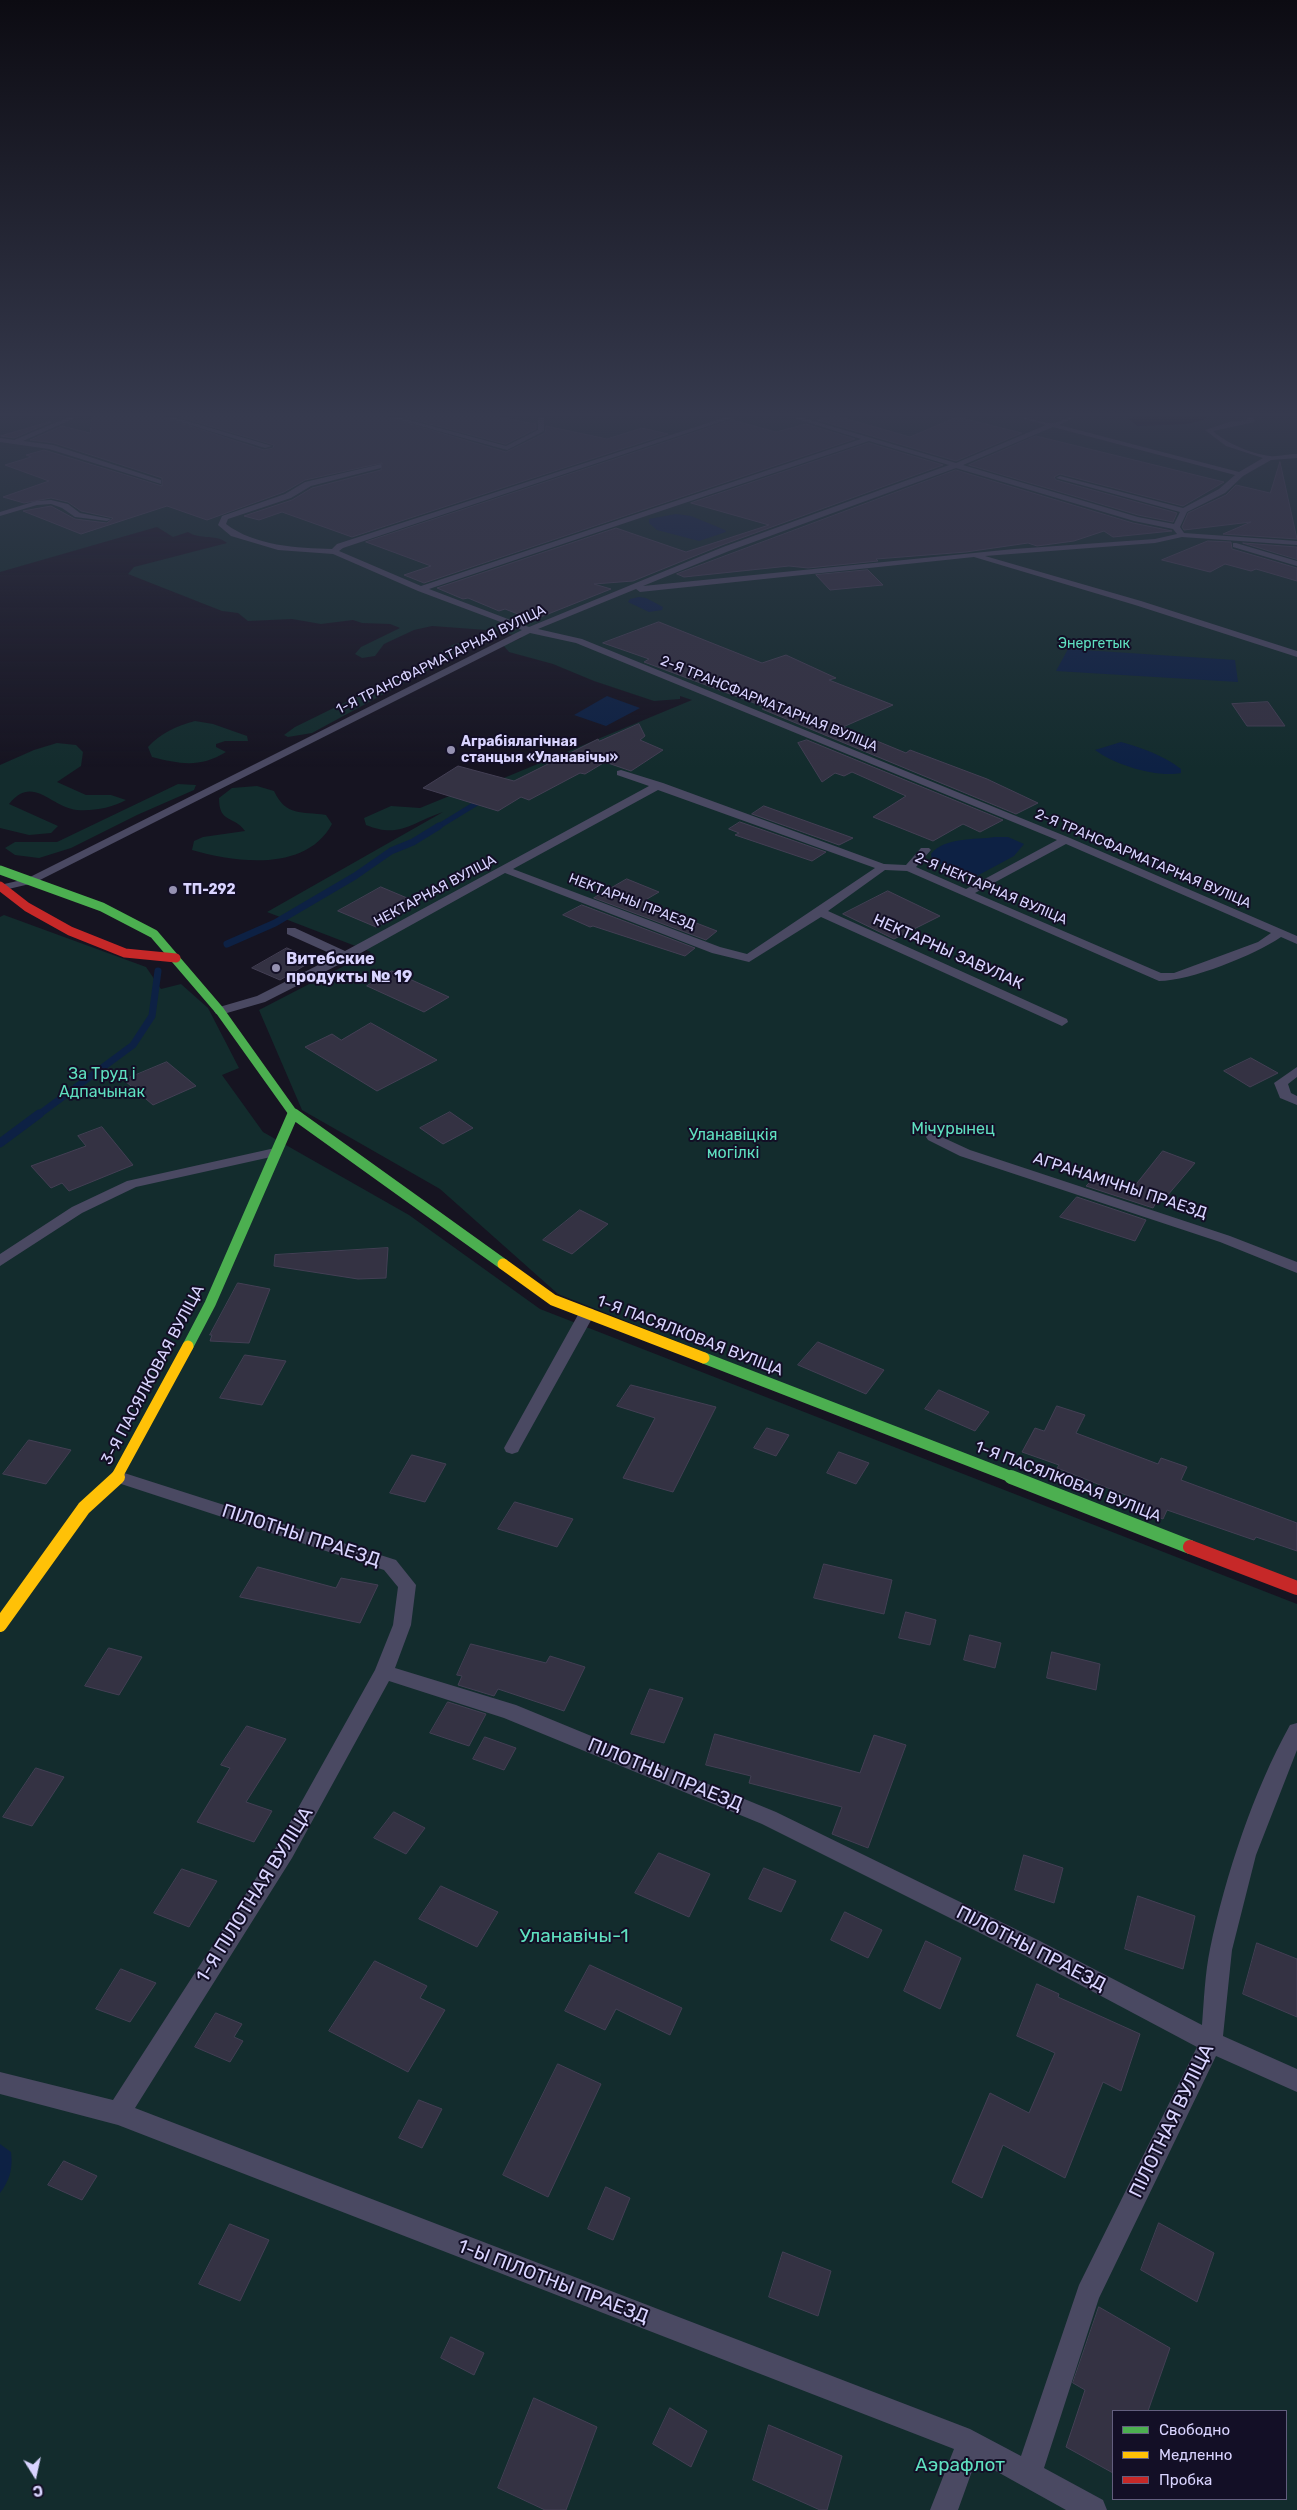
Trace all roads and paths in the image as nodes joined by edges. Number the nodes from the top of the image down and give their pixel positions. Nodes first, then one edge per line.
1 (234, 534) edge
2 (376, 534) edge
3 (585, 534) edge
4 (767, 534) edge
5 (1182, 535) joint
6 (1223, 540) junction
7 (1297, 543) edge
8 (334, 552) junction
9 (972, 555) junction
10 (1297, 564) edge
11 (422, 589) junction
12 (621, 591) junction
13 (529, 630) junction
14 (1297, 654) edge
15 (622, 773) dead end
16 (659, 785) junction
17 (1066, 840) junction
18 (925, 850) dead end
19 (883, 867) junction
20 (909, 868) junction
21 (0, 870) edge
22 (506, 870) junction
23 (30, 881) junction
24 (1, 887) edge
25 (966, 893) junction
26 (820, 912) junction
27 (291, 931) dead end
28 (1279, 933) junction
29 (1297, 940) edge
30 (346, 956) junction
31 (176, 958) junction
32 (220, 1011) junction
33 (1062, 1022) dead end
34 (1297, 1071) edge
35 (1297, 1101) edge
36 (293, 1114) junction
37 (933, 1136) dead end
38 (275, 1152) junction
39 (0, 1261) edge
40 (1297, 1268) edge
41 (587, 1313) junction
42 (512, 1448) dead end
43 (118, 1477) junction
44 (1297, 1588) edge
45 (0, 1625) edge
46 (384, 1672) junction
47 (1297, 1731) edge
48 (1212, 2042) junction
49 (1297, 2081) edge
50 (0, 2083) edge
51 (118, 2113) junction
52 (970, 2442) junction
53 (1028, 2475) junction
54 (944, 2510) edge
55 (1093, 2510) edge

1 - 8 lane, 2-Я ТРАНСФАРМАТАРНАЯ ВУЛІЦА
2 - 8 lane
3 - 11 lane
4 - 12 lane, 1-Я ТРАНСФАРМАТАРНАЯ ВУЛІЦА
5 - 6 lane
5 - 9 lane
6 - 7 lane
6 - 10 lane
8 - 11 lane, 2-Я ТРАНСФАРМАТАРНАЯ ВУЛІЦА
9 - 12 lane
9 - 14 lane
11 - 13 lane, 2-Я ТРАНСФАРМАТАРНАЯ ВУЛІЦА
12 - 13 lane, 1-Я ТРАНСФАРМАТАРНАЯ ВУЛІЦА
13 - 17 lane, 2-Я ТРАНСФАРМАТАРНАЯ ВУЛІЦА
13 - 23 lane, 1-Я ТРАНСФАРМАТАРНАЯ ВУЛІЦА
15 - 16 lane, 2-Я НЕКТАРНАЯ ВУЛІЦА
16 - 19 lane, 2-Я НЕКТАРНАЯ ВУЛІЦА
16 - 22 lane, НЕКТАРНАЯ ВУЛІЦА
17 - 25 lane
17 - 28 lane, 2-Я ТРАНСФАРМАТАРНАЯ ВУЛІЦА
18 - 20 lane
19 - 20 lane, 2-Я НЕКТАРНАЯ ВУЛІЦА
19 - 26 lane
20 - 25 lane, 2-Я НЕКТАРНАЯ ВУЛІЦА
21 - 23 street, 1-Я ПАСЯЛКОВАЯ ВУЛІЦА
22 - 26 lane, НЕКТАРНЫ ПРАЕЗД
22 - 30 lane, НЕКТАРНАЯ ВУЛІЦА
23 - 24 lane, 1-Я ТРАНСФАРМАТАРНАЯ ВУЛІЦА
23 - 31 street, 1-Я ПАСЯЛКОВАЯ ВУЛІЦА
24 - 31 street
25 - 28 lane, 2-Я НЕКТАРНАЯ ВУЛІЦА
26 - 33 lane, НЕКТАРНЫ ЗАВУЛАК
27 - 30 lane
28 - 29 lane, 2-Я ТРАНСФАРМАТАРНАЯ ВУЛІЦА
30 - 32 lane, НЕКТАРНАЯ ВУЛІЦА
31 - 32 street, 1-Я ПАСЯЛКОВАЯ ВУЛІЦА
32 - 36 street, 1-Я ПАСЯЛКОВАЯ ВУЛІЦА
34 - 35 lane
36 - 38 street, 3-Я ПАСЯЛКОВАЯ ВУЛІЦА
36 - 41 street, 1-Я ПАСЯЛКОВАЯ ВУЛІЦА
37 - 40 lane, АГРАНАМІЧНЫ ПРАЕЗД
38 - 39 lane
38 - 43 street, 3-Я ПАСЯЛКОВАЯ ВУЛІЦА
41 - 42 lane
41 - 44 street, 1-Я ПАСЯЛКОВАЯ ВУЛІЦА
43 - 45 street, 3-Я ПАСЯЛКОВАЯ ВУЛІЦА
43 - 46 lane, ПІЛОТНЫ ПРАЕЗД
46 - 48 lane, ПІЛОТНЫ ПРАЕЗД
46 - 51 lane, 1-Я ПІЛОТНАЯ ВУЛІЦА
47 - 48 lane, ПІЛОТНАЯ ВУЛІЦА
48 - 49 lane, ПІЛОТНЫ ПРАЕЗД
48 - 53 lane, ПІЛОТНАЯ ВУЛІЦА
50 - 51 lane, 1-Ы ПІЛОТНЫ ПРАЕЗД
51 - 52 lane, 1-Ы ПІЛОТНЫ ПРАЕЗД
52 - 53 lane, 1-Ы ПІЛОТНЫ ПРАЕЗД
52 - 54 lane
53 - 55 lane, 1-Ы ПІЛОТНЫ ПРАЕЗД

